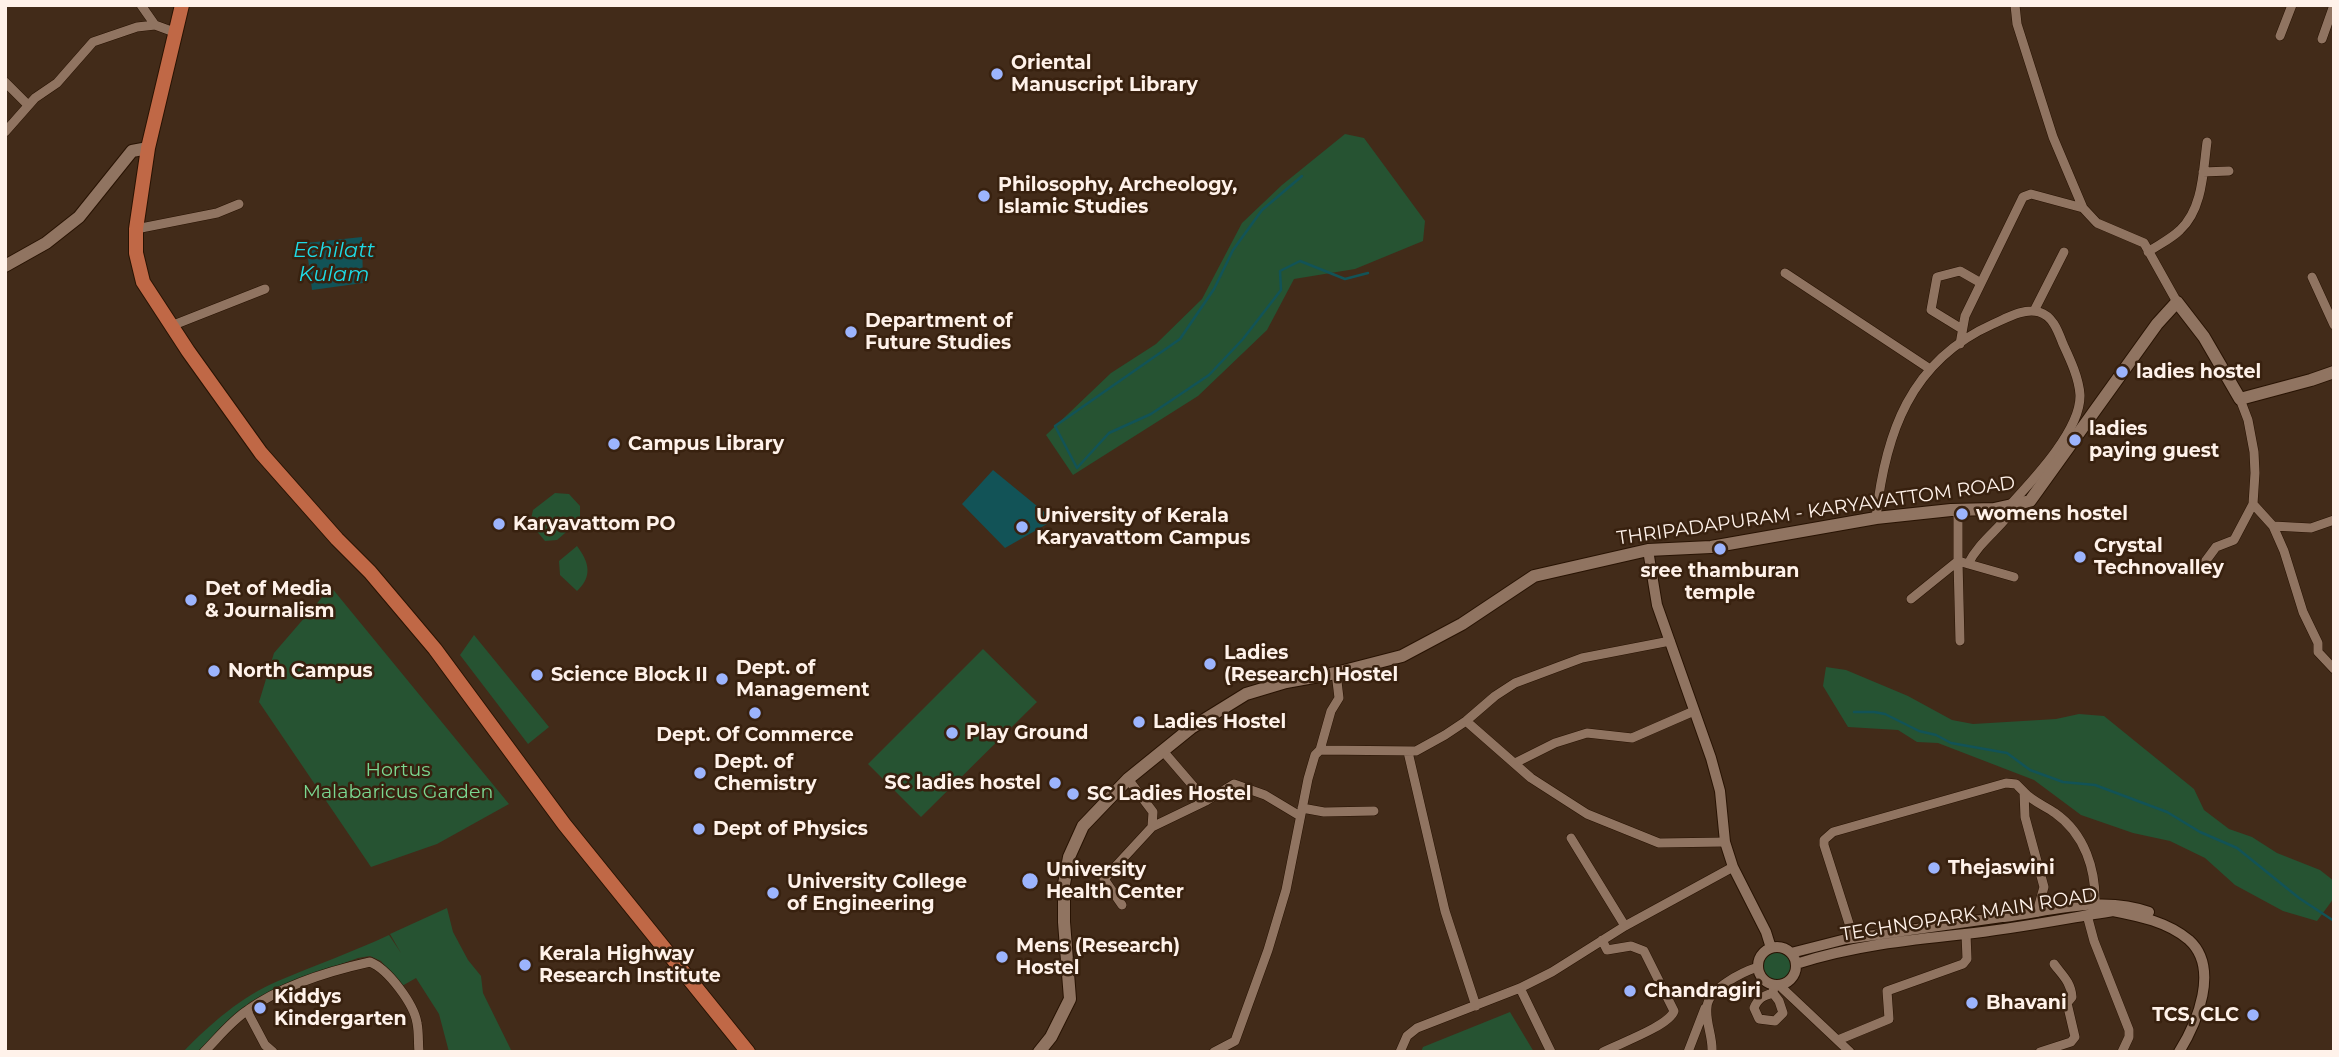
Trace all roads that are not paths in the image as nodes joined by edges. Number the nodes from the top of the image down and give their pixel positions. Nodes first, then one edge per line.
1 (141, 5) edge
2 (182, 5) edge
3 (2015, 5) edge
4 (2292, 5) edge
5 (2334, 5) edge
6 (155, 25) junction
7 (174, 32) junction
8 (2280, 36) dead end
9 (2322, 39) dead end
10 (5, 82) edge
11 (28, 105) junction
12 (5, 132) edge
13 (2207, 142) dead end
14 (148, 148) junction
15 (2229, 171) dead end
16 (2203, 172) junction
17 (239, 204) dead end
18 (2083, 208) junction
19 (136, 229) junction
20 (2064, 252) dead end
21 (2148, 252) junction
22 (5, 266) edge
23 (1785, 273) dead end
24 (2312, 277) dead end
25 (1981, 283) junction
26 (265, 289) dead end
27 (2176, 302) junction
28 (2034, 311) junction
29 (2334, 325) edge
30 (171, 326) junction
31 (1962, 329) junction
32 (1960, 344) junction
33 (1930, 369) junction
34 (2334, 372) edge
35 (2240, 399) junction
36 (2253, 504) junction
37 (2013, 506) junction
38 (1958, 510) junction
39 (1876, 518) junction
40 (2334, 520) edge
41 (2273, 526) junction
42 (1648, 550) junction
43 (1963, 563) junction
44 (2199, 570) dead end
45 (2014, 577) dead end
46 (1911, 599) dead end
47 (1670, 641) junction
48 (1960, 641) dead end
49 (2334, 669) edge
50 (1336, 673) junction
51 (1694, 711) junction
52 (1466, 721) junction
53 (1320, 750) junction
54 (1163, 751) junction
55 (1408, 751) junction
56 (1515, 762) junction
57 (1128, 779) junction
58 (2024, 792) junction
59 (1206, 802) junction
60 (1374, 811) dead end
61 (1301, 812) junction
62 (1152, 827) junction
63 (1571, 838) dead end
64 (1724, 842) junction
65 (1733, 867) junction
66 (2109, 903) junction
67 (2095, 904) junction
68 (1122, 905) dead end
69 (2037, 912) junction
70 (2087, 915) junction
71 (2004, 917) junction
72 (1625, 926) junction
73 (1966, 934) junction
74 (1846, 939) junction
75 (1602, 940) junction
76 (1771, 948) junction
77 (1791, 953) junction
78 (1796, 964) junction
79 (2054, 964) dead end
80 (1758, 967) junction
81 (1520, 988) junction
82 (1776, 988) junction
83 (1706, 1005) junction
84 (1476, 1006) junction
85 (247, 1011) junction
86 (1838, 1040) junction
87 (204, 1052) edge
88 (274, 1052) edge
89 (419, 1052) edge
90 (748, 1052) edge
91 (1039, 1052) edge
92 (1214, 1052) edge
93 (1400, 1052) edge
94 (1551, 1052) edge
95 (1602, 1052) edge
96 (1688, 1052) edge
97 (1712, 1052) edge
98 (1850, 1052) edge
99 (2040, 1052) edge
100 (2122, 1052) edge
101 (2179, 1052) edge
102 (2185, 1052) edge

1 - 6 street
2 - 7 main road
3 - 18 street
4 - 8 street
5 - 9 street
6 - 7 street
6 - 11 street
7 - 14 main road
10 - 11 street
11 - 12 street
13 - 16 street
14 - 19 main road
14 - 22 main road
15 - 16 street
16 - 21 street
17 - 19 street
18 - 21 street
18 - 25 street
19 - 30 main road
20 - 28 street
21 - 27 street
23 - 33 street
24 - 29 street
25 - 31 street
25 - 31 street
26 - 30 street
27 - 35 main road
27 - 37 main road, THRIPADAPURAM - KARYAVATTOM ROAD
28 - 32 street
28 - 37 street
30 - 90 main road
31 - 32 street
32 - 33 street
33 - 39 street
34 - 35 main road
35 - 36 street
36 - 41 street
36 - 44 street
37 - 38 main road, THRIPADAPURAM - KARYAVATTOM ROAD
37 - 43 street
38 - 39 main road, THRIPADAPURAM - KARYAVATTOM ROAD
38 - 43 street
39 - 42 main road, THRIPADAPURAM - KARYAVATTOM ROAD
40 - 41 street
41 - 49 street
42 - 47 street
42 - 50 main road, THRIPADAPURAM - KARYAVATTOM ROAD
43 - 45 street
43 - 46 street
43 - 48 street
47 - 51 street
47 - 52 street
50 - 53 street
50 - 54 main road, THRIPADAPURAM - KARYAVATTOM ROAD
51 - 56 street
51 - 64 street
52 - 55 street
52 - 56 street
53 - 55 street
53 - 61 street
54 - 57 main road, THRIPADAPURAM - KARYAVATTOM ROAD
54 - 59 street
55 - 84 street
56 - 64 street
57 - 62 street
57 - 91 main road, THRIPADAPURAM - KARYAVATTOM ROAD
58 - 67 street
58 - 69 street
58 - 74 street
59 - 61 street
59 - 62 street
60 - 61 street
61 - 92 street
62 - 68 street
63 - 72 street
64 - 65 street
65 - 72 street
65 - 76 street
66 - 67 street, TECHNOPARK MAIN ROAD
66 - 71 street, TECHNOPARK MAIN ROAD
66 - 102 street, TECHNOPARK MAIN ROAD
67 - 69 street, TECHNOPARK MAIN ROAD
69 - 71 street, TECHNOPARK MAIN ROAD
70 - 73 street, TECHNOPARK MAIN ROAD
70 - 100 street
70 - 101 street, TECHNOPARK MAIN ROAD
71 - 74 street, TECHNOPARK MAIN ROAD
72 - 75 street
73 - 78 street, TECHNOPARK MAIN ROAD
73 - 86 street
74 - 77 street, TECHNOPARK MAIN ROAD
75 - 81 street
75 - 95 street
76 - 77 street, TECHNOPARK MAIN ROAD
76 - 80 street
77 - 78 street
78 - 82 street
79 - 99 street
80 - 82 street
80 - 83 street
81 - 84 street
81 - 94 street
82 - 86 street
83 - 96 street
83 - 97 street
84 - 93 street
85 - 87 street
85 - 88 street
85 - 89 street
86 - 98 street

